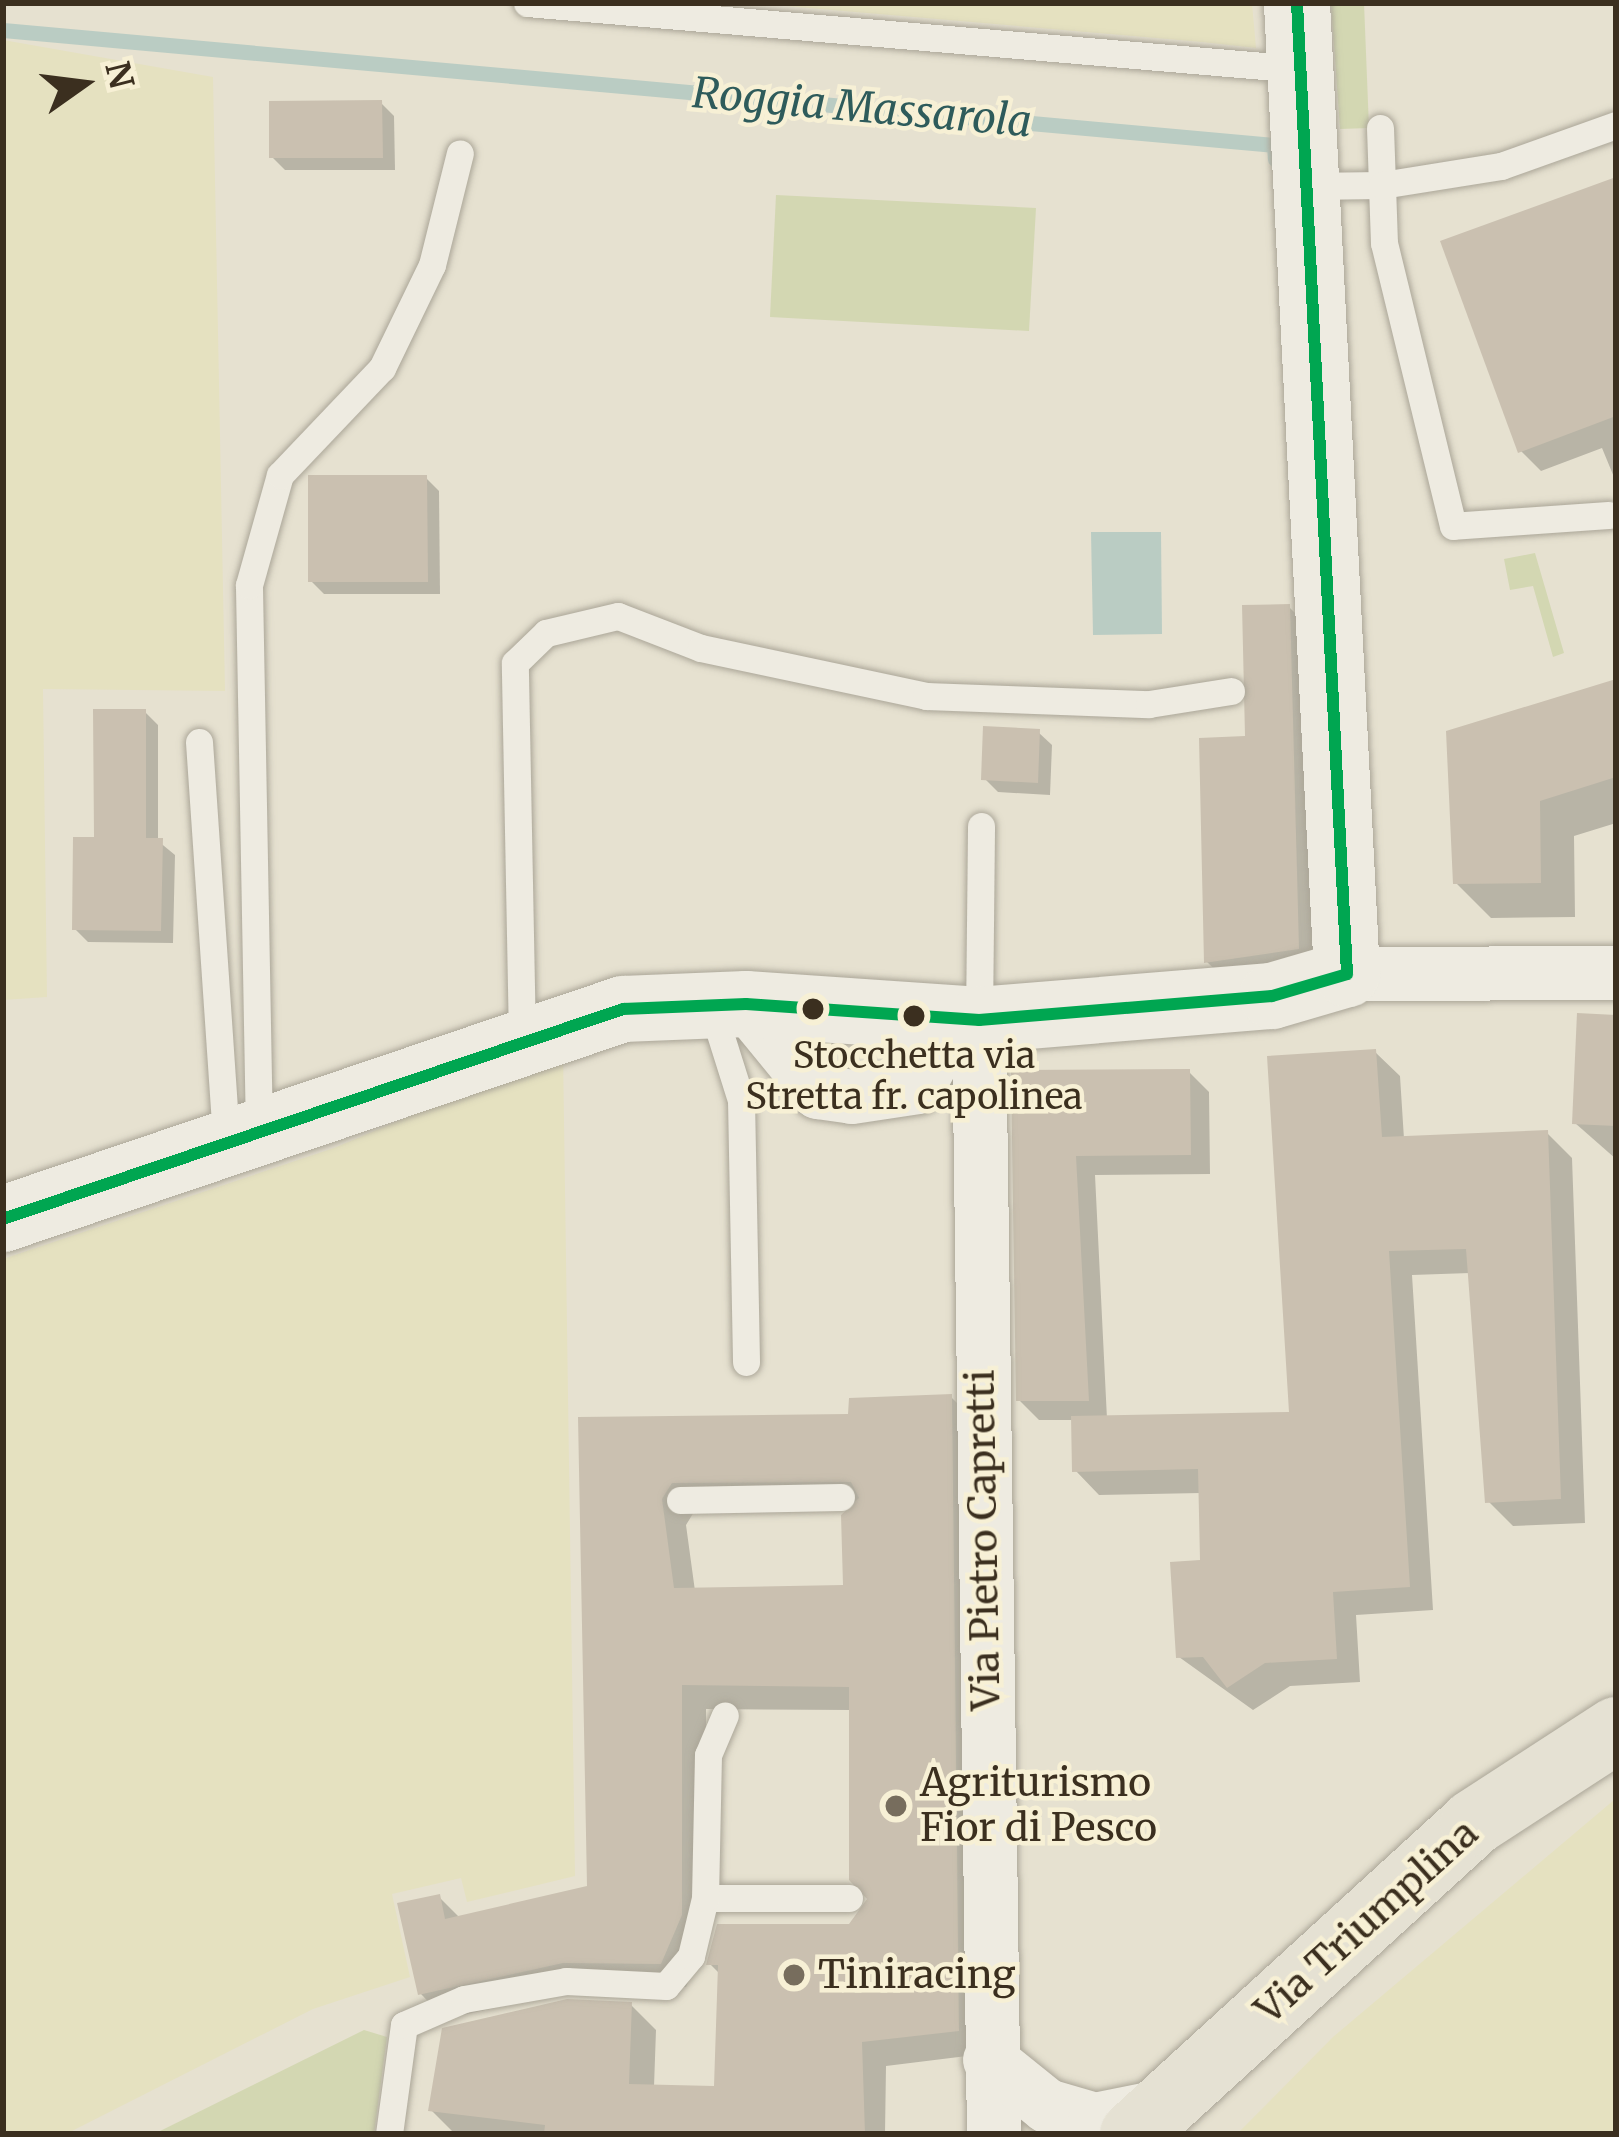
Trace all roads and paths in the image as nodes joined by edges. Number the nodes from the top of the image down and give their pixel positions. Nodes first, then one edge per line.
1 (527, 3) edge
2 (1298, 3) edge
3 (1304, 69) junction
4 (1616, 125) edge
5 (1380, 128) dead end
6 (460, 153) dead end
7 (1382, 185) junction
8 (1305, 186) junction
9 (1609, 514) dead end
10 (1232, 691) dead end
11 (199, 742) dead end
12 (981, 826) dead end
13 (1616, 973) edge
14 (1347, 974) junction
15 (728, 1004) junction
16 (959, 1019) junction
17 (522, 1039) junction
18 (243, 1144) junction
19 (3, 1220) edge
20 (746, 1361) dead end
21 (841, 1497) dead end
22 (680, 1500) dead end
23 (725, 1715) dead end
24 (1616, 1730) edge
25 (705, 1898) junction
26 (849, 1898) dead end
27 (990, 2060) junction
28 (1149, 2120) edge
29 (388, 2134) edge
30 (994, 2134) edge

1 - 3 lane
2 - 3 street
3 - 8 street
4 - 7 lane
5 - 7 lane
6 - 18 lane
7 - 8 lane
7 - 9 lane
8 - 14 street
10 - 17 lane
11 - 18 lane
12 - 16 lane
13 - 14 street
14 - 16 street
15 - 16 street
15 - 17 street
15 - 20 lane
16 - 27 street, Via Pietro Capretti
17 - 18 street
18 - 19 street
21 - 22 lane
23 - 25 lane
24 - 28 main road, Via Triumplina
25 - 26 lane
25 - 29 lane
27 - 28 street
27 - 30 street, Via Pietro Capretti

